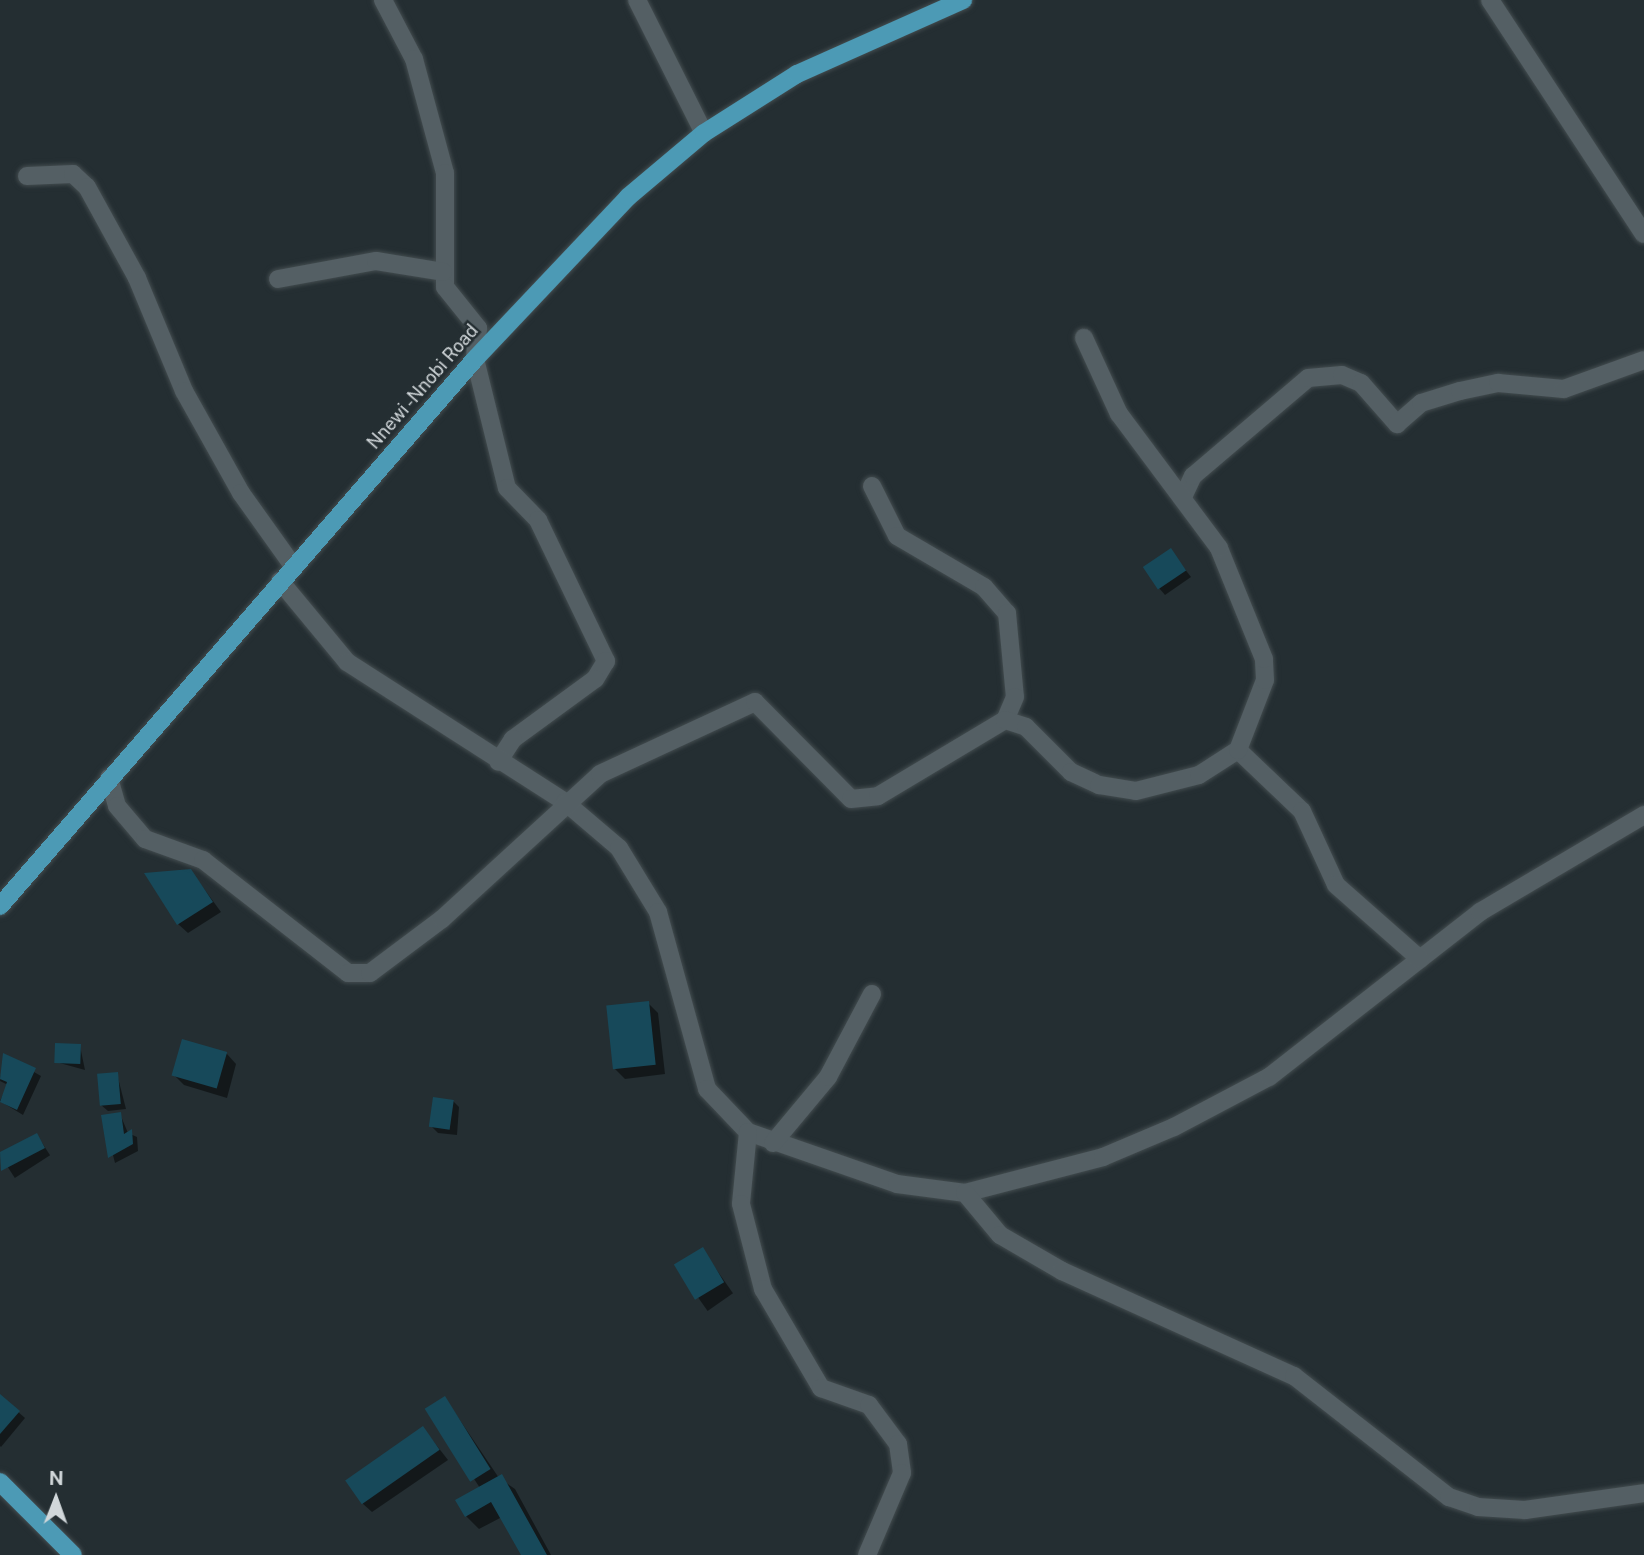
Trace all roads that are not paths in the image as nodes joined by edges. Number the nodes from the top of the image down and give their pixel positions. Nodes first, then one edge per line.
1 (383, 0) edge
2 (637, 0) edge
3 (962, 0) edge
4 (1490, 0) edge
5 (704, 133) junction
6 (27, 176) dead end
7 (1644, 234) edge
8 (443, 272) junction
9 (278, 279) dead end
10 (1084, 338) dead end
11 (475, 359) junction
12 (1644, 360) edge
13 (872, 486) dead end
14 (1184, 495) junction
15 (293, 566) junction
16 (280, 581) junction
17 (1004, 720) junction
18 (1238, 750) junction
19 (498, 762) junction
20 (109, 778) junction
21 (565, 802) junction
22 (1644, 815) edge
23 (0, 906) edge
24 (1420, 959) junction
25 (872, 994) dead end
26 (748, 1132) junction
27 (773, 1143) junction
28 (965, 1193) junction
29 (0, 1482) edge
30 (1644, 1493) edge
31 (73, 1555) edge
32 (867, 1555) edge

1 - 8 street
2 - 5 street
3 - 5 main road, Nnewi -Nnobi Road
4 - 7 street
5 - 11 main road, Nnewi -Nnobi Road
6 - 15 street
8 - 9 street
8 - 11 street
10 - 14 street
11 - 15 main road, Nnewi -Nnobi Road
11 - 19 street
12 - 14 street
13 - 17 street
14 - 18 street
15 - 16 main road, Nnewi -Nnobi Road
16 - 19 street
16 - 20 main road, Nnewi -Nnobi Road
17 - 18 street
17 - 21 street
18 - 24 street
19 - 21 street
20 - 21 street
20 - 23 main road, Nnewi -Nnobi Road
21 - 26 street
22 - 24 street
24 - 28 street
25 - 27 street
26 - 27 street
26 - 32 street
27 - 28 street
28 - 30 street
29 - 31 main road

